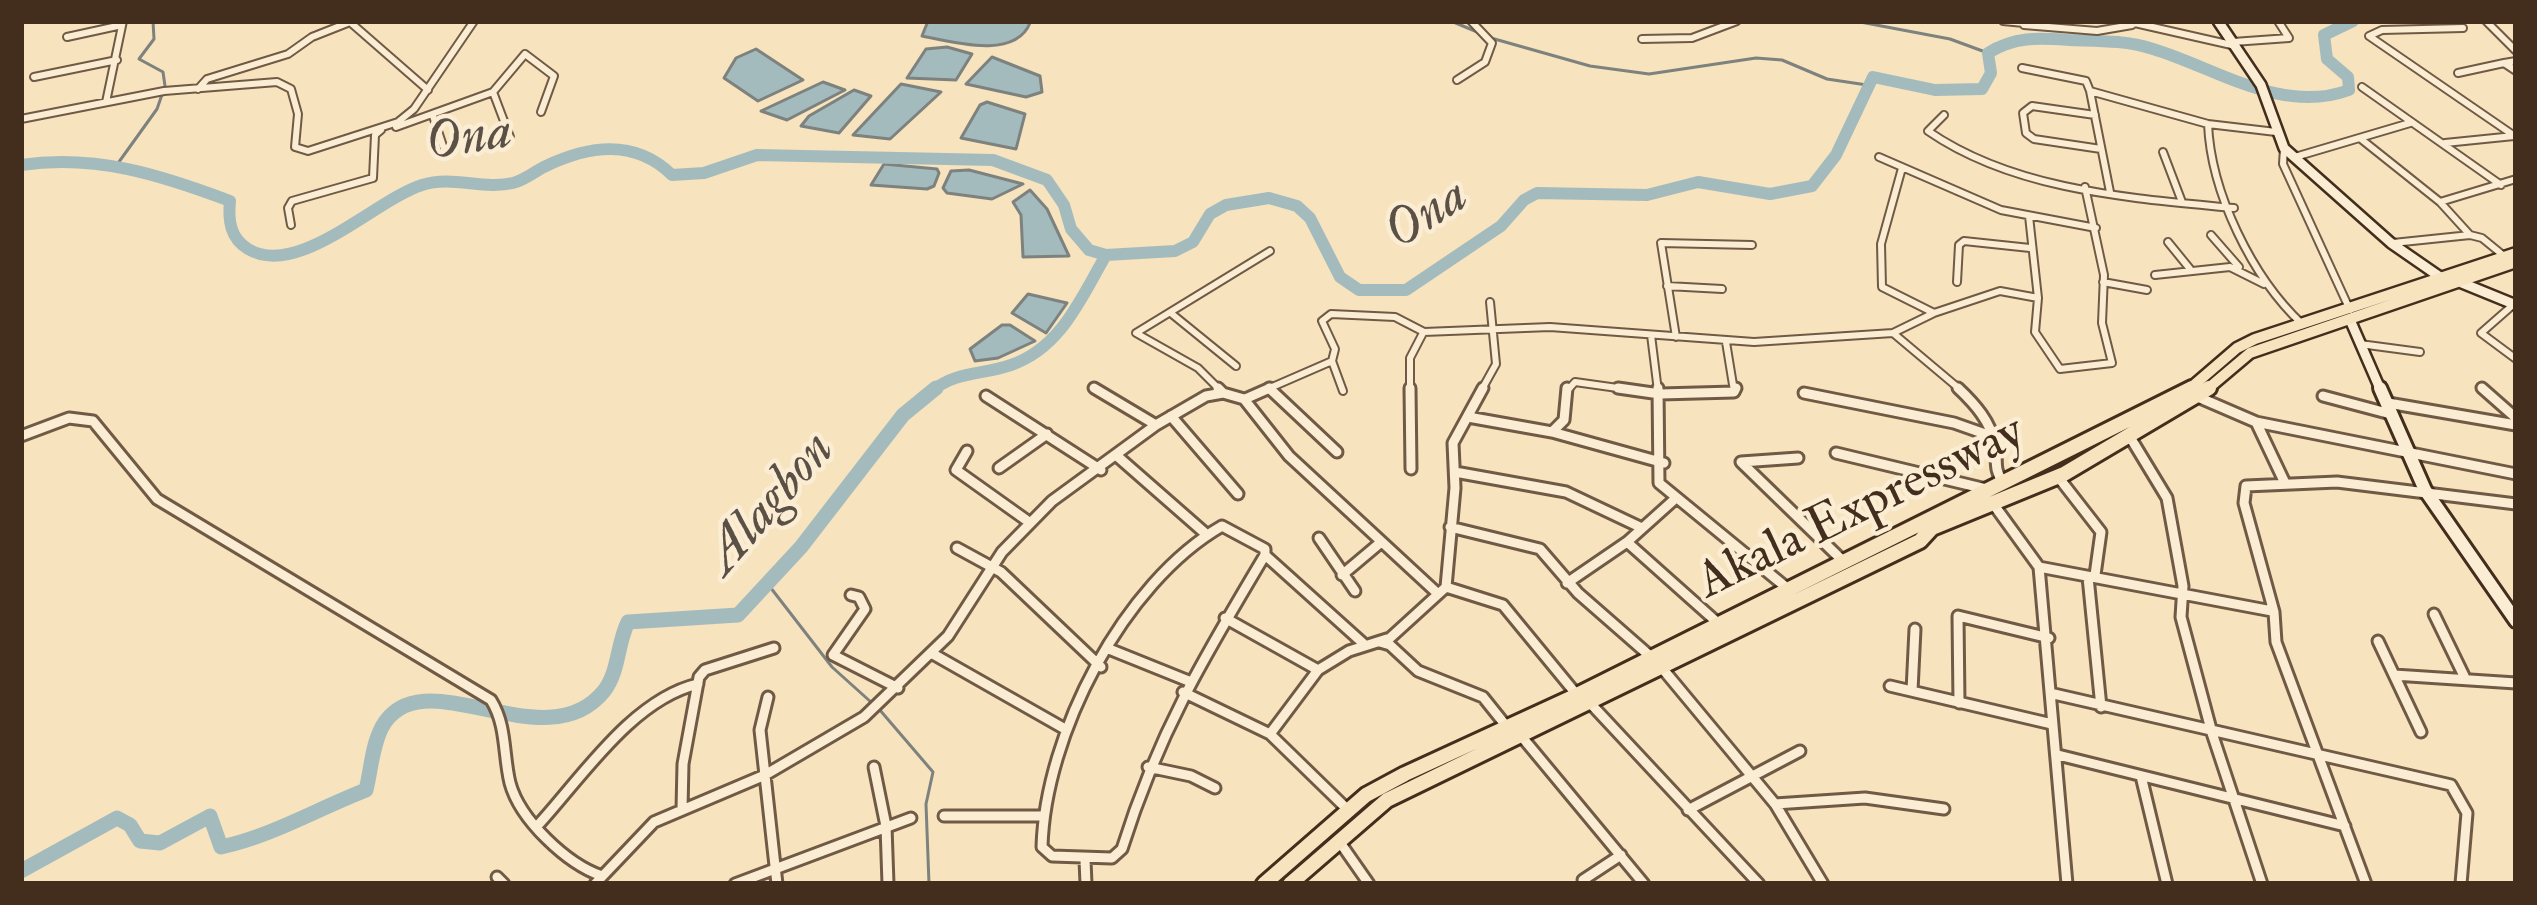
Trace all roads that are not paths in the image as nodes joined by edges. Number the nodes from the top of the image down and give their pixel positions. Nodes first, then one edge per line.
1 (474, 21) edge
2 (1471, 21) edge
3 (1737, 21) edge
4 (2003, 21) edge
5 (2162, 21) edge
6 (2218, 21) edge
7 (2278, 21) edge
8 (2486, 21) edge
9 (349, 22) edge
10 (122, 23) edge
11 (2024, 23) edge
12 (2130, 23) edge
13 (2464, 28) dead end
14 (2167, 32) junction
15 (67, 37) dead end
16 (1642, 39) dead end
17 (2511, 41) edge
18 (2235, 44) junction
19 (2516, 51) edge
20 (117, 60) junction
21 (2516, 61) edge
22 (2504, 63) junction
23 (2022, 68) dead end
24 (2516, 70) edge
25 (2458, 73) dead end
26 (34, 77) dead end
27 (1457, 80) dead end
28 (2362, 87) dead end
29 (430, 90) junction
30 (197, 91) junction
31 (2090, 91) junction
32 (493, 92) junction
33 (106, 102) junction
34 (541, 112) dead end
35 (1944, 115) dead end
36 (2095, 115) junction
37 (433, 116) junction
38 (21, 119) edge
39 (404, 121) junction
40 (2412, 122) junction
41 (2208, 124) junction
42 (2276, 132) junction
43 (510, 137) dead end
44 (2516, 137) edge
45 (2361, 140) junction
46 (2444, 143) junction
47 (2284, 148) junction
48 (2101, 149) junction
49 (2162, 152) dead end
50 (446, 155) dead end
51 (1879, 157) dead end
52 (2295, 157) junction
53 (1902, 168) junction
54 (2516, 179) edge
55 (2500, 185) junction
56 (2085, 187) junction
57 (2110, 191) junction
58 (2440, 202) junction
59 (2183, 203) junction
60 (2234, 208) junction
61 (2029, 216) junction
62 (291, 225) dead end
63 (2096, 228) junction
64 (2211, 235) dead end
65 (2470, 235) junction
66 (2168, 242) dead end
67 (2391, 243) junction
68 (1752, 245) dead end
69 (2030, 248) junction
70 (1270, 251) dead end
71 (2513, 257) edge
72 (2240, 268) junction
73 (2191, 270) junction
74 (2155, 274) dead end
75 (2444, 280) junction
76 (1958, 282) dead end
77 (2103, 282) junction
78 (2462, 283) junction
79 (2265, 284) junction
80 (1667, 286) junction
81 (1722, 290) dead end
82 (2147, 290) dead end
83 (2038, 298) junction
84 (1490, 302) dead end
85 (2516, 304) edge
86 (1171, 313) junction
87 (1934, 313) junction
88 (2350, 316) junction
89 (2304, 325) junction
90 (1495, 328) junction
91 (1424, 332) junction
92 (1893, 333) junction
93 (1651, 335) junction
94 (1676, 337) junction
95 (1726, 342) junction
96 (2360, 344) junction
97 (2420, 352) dead end
98 (2516, 359) edge
99 (1332, 361) junction
100 (1236, 366) dead end
101 (2481, 387) dead end
102 (1094, 388) dead end
103 (1269, 388) junction
104 (1223, 392) junction
105 (1343, 392) dead end
106 (1804, 393) dead end
107 (1660, 394) junction
108 (2323, 396) dead end
109 (986, 397) dead end
110 (2198, 397) junction
111 (1244, 399) junction
112 (2385, 408) junction
113 (1171, 416) junction
114 (1468, 417) junction
115 (2256, 422) junction
116 (2516, 422) edge
117 (1156, 425) junction
118 (1552, 432) junction
119 (1046, 434) junction
120 (21, 436) edge
121 (1990, 436) junction
122 (2130, 436) junction
123 (967, 451) dead end
124 (1337, 452) dead end
125 (1836, 453) dead end
126 (2406, 455) junction
127 (1118, 456) junction
128 (1798, 458) dead end
129 (1664, 463) junction
130 (2041, 464) junction
131 (999, 468) dead end
132 (1412, 469) dead end
133 (1101, 470) junction
134 (1455, 472) junction
135 (2020, 473) junction
136 (2516, 474) edge
137 (2061, 475) junction
138 (2284, 481) junction
139 (2034, 487) junction
140 (2425, 490) junction
141 (1995, 492) junction
142 (1238, 494) dead end
143 (1676, 498) junction
144 (2516, 504) edge
145 (1029, 522) junction
146 (1450, 526) junction
147 (1642, 528) junction
148 (1206, 534) junction
149 (1319, 538) dead end
150 (1627, 542) junction
151 (1380, 543) junction
152 (957, 548) dead end
153 (1265, 555) junction
154 (1844, 562) junction
155 (992, 566) junction
156 (2039, 567) junction
157 (1342, 575) junction
158 (2091, 576) junction
159 (1568, 583) junction
160 (1788, 589) junction
161 (1441, 590) junction
162 (1355, 591) dead end
163 (851, 595) dead end
164 (2187, 596) junction
165 (2274, 612) junction
166 (2434, 614) dead end
167 (1225, 618) junction
168 (2516, 621) edge
169 (1719, 624) junction
170 (1915, 629) dead end
171 (2049, 638) junction
172 (2378, 641) dead end
173 (1380, 643) junction
174 (1365, 645) junction
175 (774, 648) dead end
176 (1108, 649) junction
177 (933, 654) junction
178 (1656, 663) junction
179 (1101, 667) junction
180 (1318, 670) junction
181 (2394, 675) junction
182 (2466, 680) junction
183 (1190, 682) junction
184 (2516, 683) edge
185 (698, 684) junction
186 (1890, 686) dead end
187 (899, 688) junction
188 (1912, 691) junction
189 (1183, 692) junction
190 (2054, 694) junction
191 (769, 697) dead end
192 (1584, 699) junction
193 (1959, 703) junction
194 (2101, 707) junction
195 (2052, 724) junction
196 (1508, 728) junction
197 (1065, 729) junction
198 (2421, 732) dead end
199 (2212, 733) junction
200 (1270, 734) junction
201 (1522, 736) junction
202 (1801, 751) dead end
203 (2058, 754) junction
204 (2318, 757) junction
205 (1148, 766) junction
206 (874, 767) dead end
207 (765, 776) junction
208 (2141, 776) junction
209 (1753, 778) junction
210 (1215, 788) dead end
211 (2236, 800) junction
212 (1775, 804) junction
213 (682, 809) junction
214 (1944, 809) dead end
215 (1688, 810) junction
216 (1348, 811) junction
217 (944, 816) dead end
218 (1042, 816) junction
219 (911, 818) dead end
220 (539, 824) junction
221 (886, 826) junction
222 (2345, 826) junction
223 (1338, 839) junction
224 (1621, 855) junction
225 (1085, 860) junction
226 (776, 868) junction
227 (598, 880) edge
228 (1583, 880) dead end
229 (735, 884) edge
230 (777, 884) edge
231 (888, 884) edge
232 (1086, 884) edge
233 (1264, 884) edge
234 (1290, 884) edge
235 (1369, 884) edge
236 (1644, 884) edge
237 (1759, 884) edge
238 (1823, 884) edge
239 (2067, 884) edge
240 (2167, 884) edge
241 (2262, 884) edge
242 (2366, 884) edge
243 (2461, 884) edge

1 - 29 street
2 - 27 street
3 - 16 street
4 - 11 street
5 - 14 street
6 - 18 street
7 - 18 street
8 - 17 street
9 - 29 street
9 - 30 street
10 - 15 street
10 - 20 street
11 - 12 street
12 - 14 street
13 - 44 street
14 - 18 street
17 - 19 street
18 - 42 street
20 - 26 street
20 - 33 street
21 - 22 street
22 - 24 street
22 - 25 street
23 - 31 street
28 - 40 street
29 - 39 street
30 - 33 street
30 - 39 street
31 - 36 street
31 - 41 street
32 - 34 street
32 - 37 street
32 - 43 street
33 - 38 street
35 - 56 street
36 - 48 street
36 - 48 street
37 - 39 street
37 - 50 street
39 - 62 street
40 - 45 street
40 - 46 street
41 - 42 street
41 - 60 street
42 - 47 street
44 - 46 street
45 - 52 street
45 - 58 street
46 - 55 street
47 - 52 street
47 - 88 street
48 - 57 street
49 - 59 street
51 - 53 street
52 - 67 street
53 - 61 street
53 - 87 street
54 - 55 street
55 - 58 street
56 - 57 street
56 - 63 street
57 - 59 street
58 - 65 street
59 - 60 street
60 - 79 street
61 - 63 street
61 - 69 street
63 - 77 street
64 - 72 street
65 - 67 street
65 - 71 street
66 - 73 street
67 - 75 street
68 - 80 street
69 - 76 street
69 - 83 street
70 - 86 street
71 - 75 main road, Akala Expressway
71 - 78 main road, Akala Expressway
72 - 73 street
72 - 79 street
73 - 74 street
75 - 88 main road, Akala Expressway
77 - 82 street
77 - 83 street
78 - 85 street
78 - 88 main road, Akala Expressway
79 - 89 street
80 - 81 street
80 - 94 street
83 - 87 street
84 - 90 street
85 - 98 street
86 - 100 street
86 - 104 street
87 - 92 street
88 - 89 main road, Akala Expressway
88 - 96 street
88 - 110 main road, Akala Expressway
89 - 130 main road, Akala Expressway
90 - 91 street
90 - 93 street
90 - 114 street
91 - 99 street
91 - 132 street
92 - 95 street
92 - 121 street
93 - 94 street
93 - 107 street
94 - 95 street
95 - 107 street
96 - 97 street
96 - 112 street
99 - 103 street
99 - 105 street
101 - 116 street
102 - 117 street
103 - 111 street
103 - 124 street
104 - 111 street
104 - 113 street
106 - 121 street
107 - 118 street
107 - 129 street
108 - 112 street
109 - 119 street
110 - 115 street
110 - 122 main road, Akala Expressway
111 - 151 street
112 - 116 street
112 - 126 street
113 - 117 street
113 - 142 street
114 - 118 street
114 - 134 street
115 - 126 street
115 - 138 street
117 - 127 street
118 - 129 street
119 - 131 street
119 - 133 street
120 - 220 street
121 - 141 street
122 - 137 main road, Akala Expressway
122 - 164 street
123 - 145 street
125 - 141 street
126 - 136 street
126 - 140 street
127 - 133 street
127 - 148 street
128 - 154 street
129 - 143 street
130 - 135 main road, Akala Expressway
130 - 137 main road
133 - 145 street
134 - 146 street
134 - 147 street
135 - 139 main road
135 - 141 main road, Akala Expressway
137 - 139 main road, Akala Expressway
137 - 158 street
138 - 140 street
138 - 165 street
139 - 141 main road, Akala Expressway
140 - 144 street
140 - 168 street
141 - 154 main road, Akala Expressway
141 - 156 street
141 - 178 main road, Akala Expressway
143 - 147 street
143 - 160 street
145 - 155 street
146 - 159 street
146 - 161 street
147 - 150 street
148 - 153 street
148 - 176 street
149 - 157 street
150 - 159 street
150 - 169 street
151 - 157 street
151 - 161 street
152 - 155 street
153 - 167 street
153 - 174 street
154 - 160 main road, Akala Expressway
155 - 177 street
155 - 179 street
156 - 158 street
156 - 171 street
157 - 162 street
158 - 164 street
158 - 194 street
159 - 178 street
160 - 169 main road, Akala Expressway
161 - 173 street
161 - 192 street
163 - 187 street
164 - 165 street
164 - 199 street
165 - 204 street
166 - 182 street
167 - 180 street
167 - 183 street
169 - 178 main road, Akala Expressway
170 - 188 street
171 - 190 street
171 - 193 street
172 - 181 street
173 - 174 street
173 - 196 street
174 - 180 street
175 - 185 street
176 - 179 street
176 - 183 street
177 - 187 street
177 - 197 street
178 - 192 main road, Akala Expressway
178 - 209 street
179 - 197 street
180 - 200 street
181 - 182 street
181 - 198 street
182 - 184 street
183 - 189 street
185 - 213 street
185 - 220 street
186 - 188 street
187 - 207 street
188 - 193 street
189 - 200 street
189 - 205 street
190 - 194 street
190 - 195 street
191 - 207 street
192 - 196 main road, Akala Expressway
192 - 201 main road, Akala Expressway
192 - 215 street
193 - 195 street
194 - 199 street
195 - 203 street
196 - 216 main road, Akala Expressway
197 - 218 street
199 - 204 street
199 - 211 street
200 - 216 street
201 - 223 main road, Akala Expressway
201 - 224 street
202 - 209 street
203 - 208 street
203 - 239 street
204 - 222 street
204 - 243 street
205 - 210 street
205 - 225 street
206 - 221 street
207 - 213 street
207 - 226 street
208 - 211 street
208 - 240 street
209 - 212 street
209 - 215 street
211 - 222 street
211 - 241 street
212 - 214 street
212 - 238 street
213 - 227 street
215 - 237 street
216 - 233 main road, Akala Expressway
217 - 218 street
218 - 225 street
219 - 221 street
220 - 227 street
221 - 226 street
221 - 231 street
222 - 242 street
223 - 234 main road, Akala Expressway
223 - 235 street
224 - 228 street
224 - 236 street
225 - 232 street
226 - 229 street
226 - 230 street

